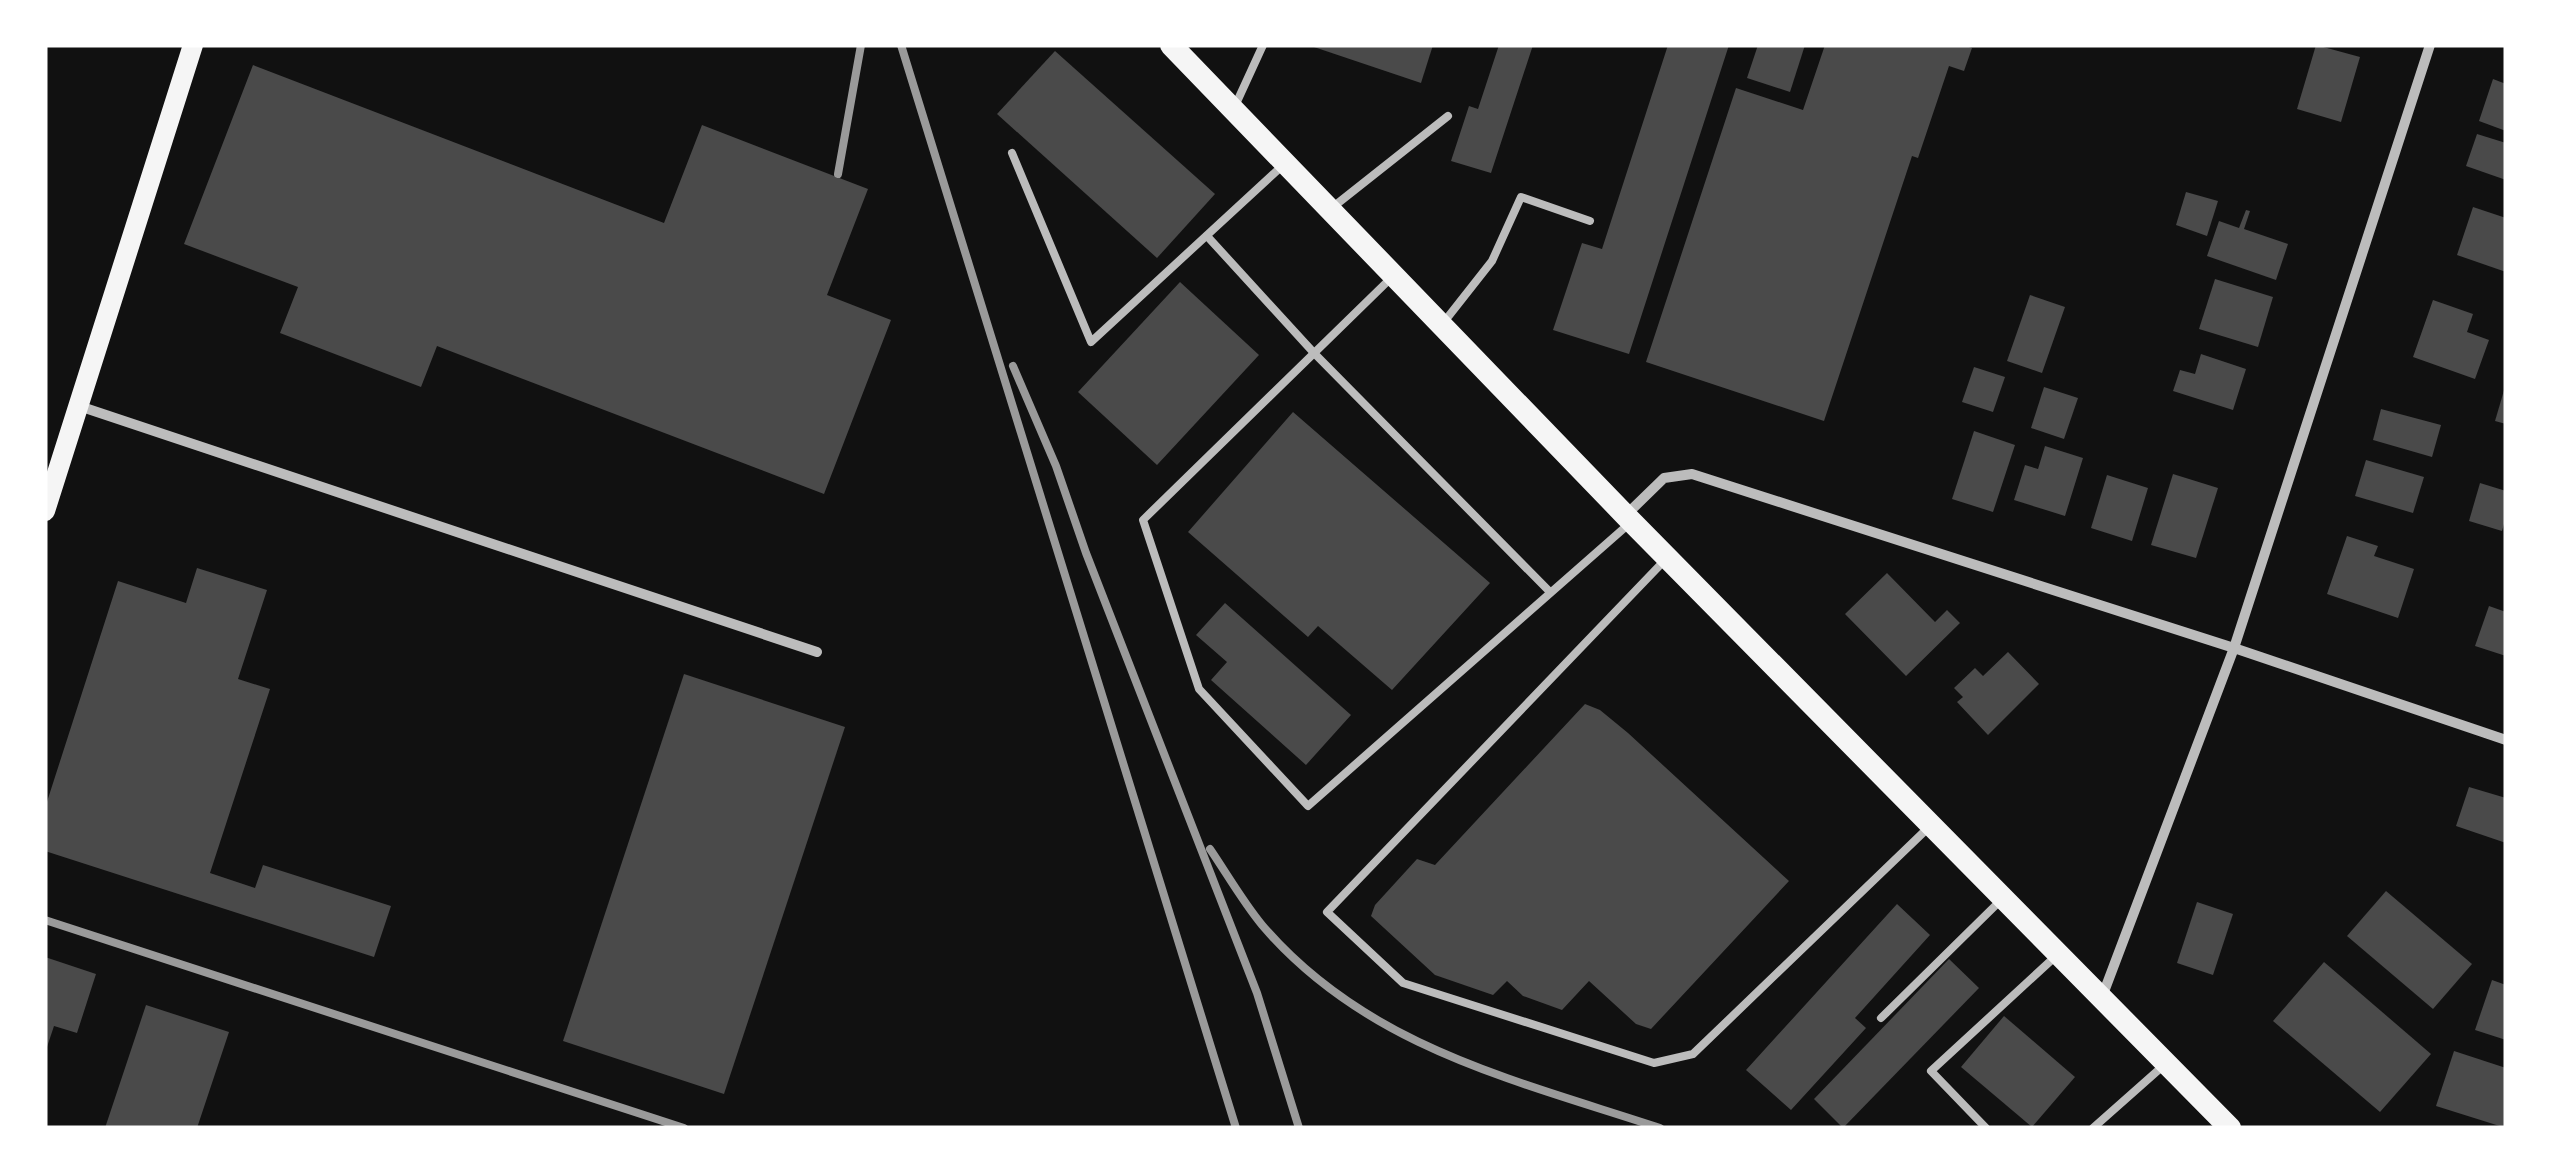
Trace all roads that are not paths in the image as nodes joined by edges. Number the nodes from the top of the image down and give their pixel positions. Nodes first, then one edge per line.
1 (193, 45) edge
2 (1171, 45) edge
3 (1263, 45) edge
4 (2430, 45) edge
5 (1233, 110) junction
6 (1448, 116) dead end
7 (1012, 153) dead end
8 (1285, 164) junction
9 (1330, 210) junction
10 (1590, 221) dead end
11 (1206, 236) junction
12 (1393, 276) junction
13 (1441, 326) junction
14 (1314, 352) junction
15 (79, 406) junction
16 (45, 511) edge
17 (1629, 518) junction
18 (1667, 558) junction
19 (1550, 592) junction
20 (2234, 648) junction
21 (817, 652) dead end
22 (2506, 740) edge
23 (1931, 825) junction
24 (2003, 898) junction
25 (2059, 954) junction
26 (2102, 998) junction
27 (1880, 1018) dead end
28 (2166, 1063) junction
29 (1986, 1128) edge
30 (2093, 1128) edge
31 (2230, 1128) edge

1 - 15 main road
2 - 5 main road
3 - 5 lane
4 - 20 street
5 - 8 main road
6 - 9 lane
7 - 11 lane
8 - 9 main road
8 - 11 lane
9 - 12 main road
10 - 13 lane
11 - 14 lane
12 - 13 main road
12 - 14 lane
13 - 17 main road
14 - 19 lane
14 - 19 lane
15 - 16 main road
15 - 21 street
17 - 18 main road
17 - 19 lane
17 - 20 street
18 - 23 main road
18 - 23 lane
20 - 22 street
20 - 26 street
23 - 24 main road
24 - 25 main road
24 - 27 lane
25 - 26 main road
25 - 29 lane
26 - 28 main road
28 - 30 lane
28 - 31 main road

